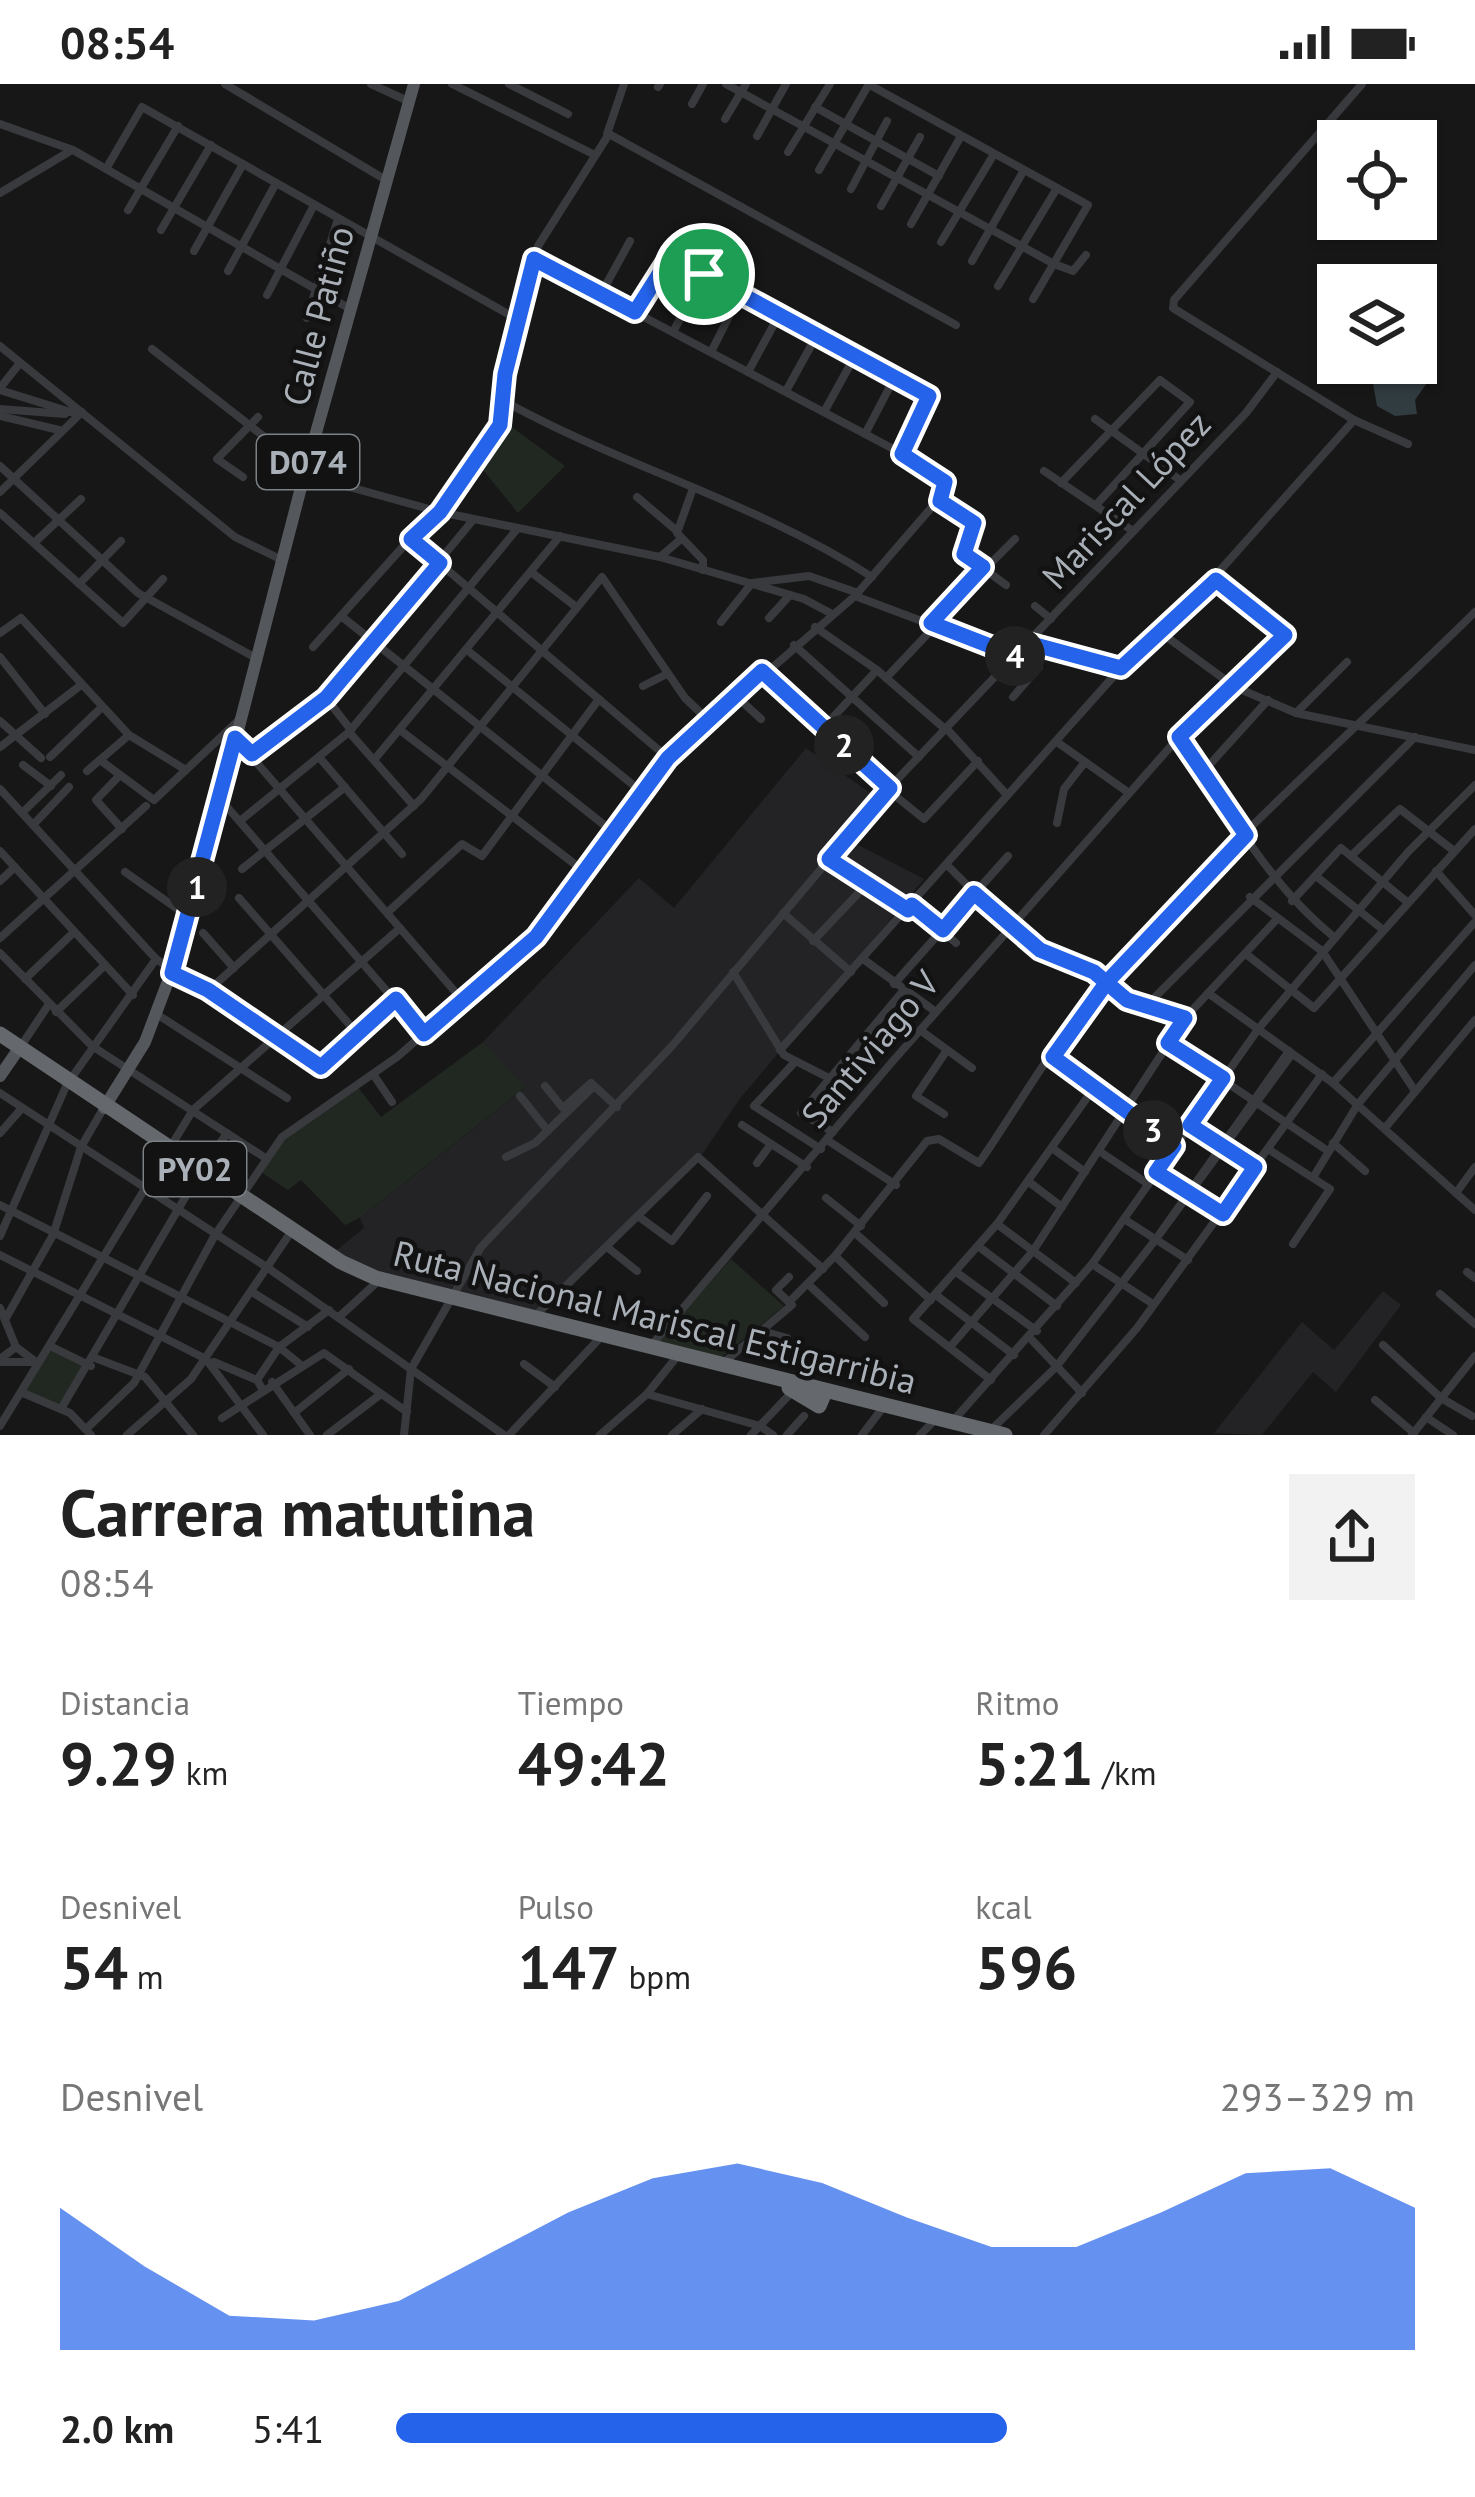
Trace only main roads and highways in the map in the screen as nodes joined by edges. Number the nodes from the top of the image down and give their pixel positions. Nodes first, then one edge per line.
1 (414, 84) edge
2 (0, 1037) edge
3 (18, 1049) junction
4 (0, 1076) edge
5 (105, 1106) junction
6 (291, 1231) junction
7 (450, 1301) junction
8 (826, 1395) junction
9 (956, 1429) edge
10 (993, 1434) edge

1 - 5 main road, Calle Patiño / D074
2 - 3 highway, Ruta Nacional Mariscal Estigarribia / PY02
3 - 4 main road
3 - 5 highway, Ruta Nacional Mariscal Estigarribia / PY02
5 - 6 highway, Ruta Nacional Mariscal Estigarribia / PY02
6 - 7 highway, Ruta Nacional Mariscal Estigarribia / PY02
6 - 7 highway, Ruta Nacional Mariscal Estigarribia / PY02
7 - 8 highway, Ruta Nacional Mariscal Estigarribia / PY02
7 - 8 highway, Ruta Nacional Mariscal Estigarribia / PY02
8 - 9 highway, Ruta Nacional Mariscal Estigarribia / PY02
8 - 9 highway, Ruta Nacional Mariscal Estigarribia / PY02
9 - 10 highway, Ruta Nacional Mariscal Estigarribia / PY02

